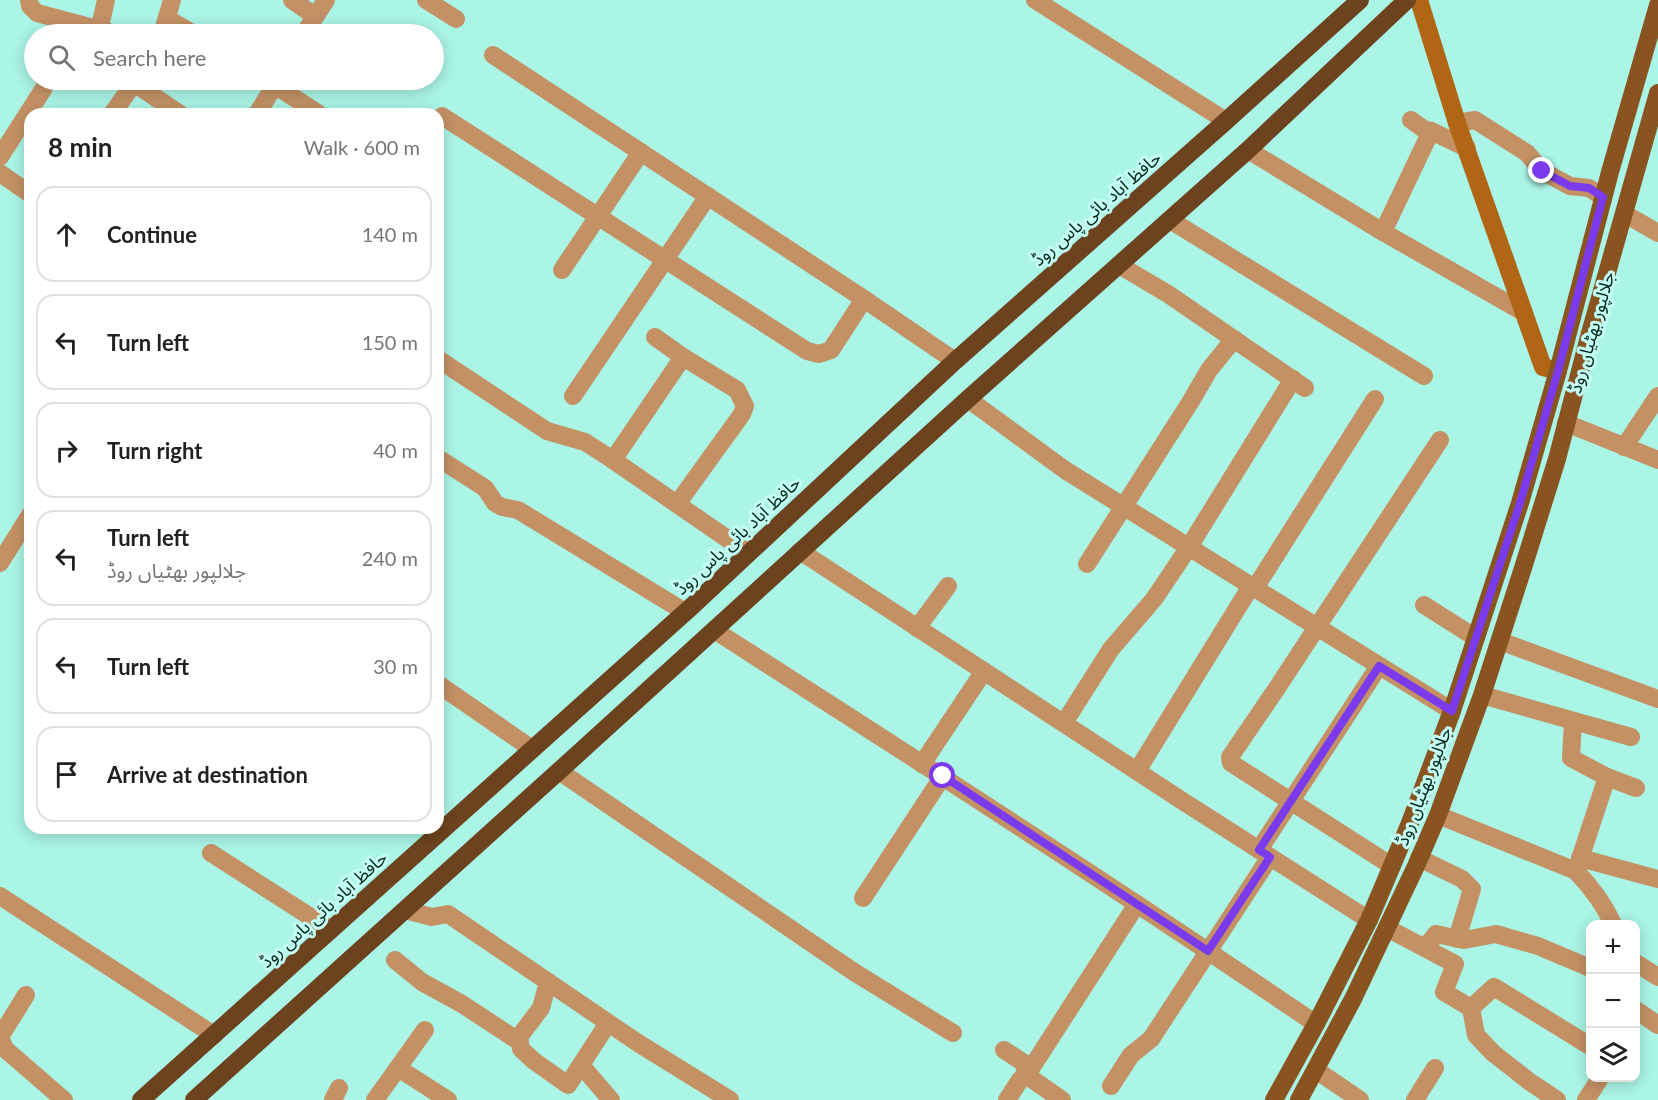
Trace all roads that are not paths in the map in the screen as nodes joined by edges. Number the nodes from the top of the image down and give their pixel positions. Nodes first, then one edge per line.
1 (29, 0) edge
2 (106, 0) edge
3 (172, 0) edge
4 (292, 0) edge
5 (326, 0) edge
6 (426, 0) edge
7 (1035, 0) edge
8 (1360, 0) edge
9 (1407, 0) edge
10 (1419, 0) edge
11 (1658, 5) edge
12 (315, 16) junction
13 (456, 19) dead end
14 (76, 24) edge
15 (107, 24) edge
16 (166, 24) edge
17 (310, 24) edge
18 (493, 55) dead end
19 (43, 90) edge
20 (129, 90) edge
21 (144, 90) edge
22 (269, 90) edge
23 (286, 90) edge
24 (1658, 96) edge
25 (31, 108) edge
26 (116, 108) edge
27 (171, 108) edge
28 (260, 108) edge
29 (311, 108) edge
30 (444, 117) edge
31 (24, 119) edge
32 (1411, 120) dead end
33 (1226, 121) junction
34 (1457, 123) junction
35 (1431, 131) junction
36 (1467, 148) junction
37 (1248, 150) junction
38 (641, 152) junction
39 (0, 157) edge
40 (0, 173) edge
41 (24, 190) edge
42 (708, 196) junction
43 (1603, 197) junction
44 (1625, 214) junction
45 (599, 217) junction
46 (1170, 220) junction
47 (1383, 232) junction
48 (1658, 233) edge
49 (664, 259) junction
50 (1119, 264) junction
51 (562, 270) dead end
52 (864, 299) junction
53 (1523, 312) junction
54 (655, 337) dead end
55 (1234, 339) junction
56 (683, 357) junction
57 (955, 361) junction
58 (444, 363) edge
59 (1558, 371) junction
60 (1424, 376) dead end
61 (573, 396) dead end
62 (1658, 396) edge
63 (968, 399) junction
64 (1375, 399) dead end
65 (1566, 423) junction
66 (1440, 440) dead end
67 (1624, 447) junction
68 (614, 460) junction
69 (1658, 460) edge
70 (444, 462) edge
71 (677, 504) junction
72 (1124, 507) junction
73 (24, 525) edge
74 (1189, 547) junction
75 (800, 551) junction
76 (748, 554) junction
77 (0, 563) edge
78 (1087, 564) dead end
79 (948, 586) dead end
80 (1253, 587) junction
81 (1424, 605) dead end
82 (685, 612) junction
83 (1317, 627) junction
84 (917, 628) junction
85 (714, 630) junction
86 (1476, 638) junction
87 (1500, 641) junction
88 (1379, 666) junction
89 (984, 671) junction
90 (444, 688) edge
91 (1482, 695) junction
92 (1658, 699) edge
93 (1452, 711) junction
94 (1573, 721) junction
95 (1064, 723) junction
96 (1631, 737) dead end
97 (532, 749) junction
98 (922, 764) junction
99 (559, 771) junction
100 (1137, 771) junction
101 (943, 776) junction
102 (1607, 777) junction
103 (1636, 788) dead end
104 (1291, 801) junction
105 (1438, 815) junction
106 (444, 828) edge
107 (438, 834) edge
108 (211, 853) dead end
109 (1264, 853) junction
110 (1419, 858) junction
111 (1578, 864) junction
112 (1392, 866) junction
113 (1658, 879) edge
114 (0, 896) edge
115 (863, 898) dead end
116 (1137, 904) junction
117 (405, 910) junction
118 (1369, 920) junction
119 (1610, 920) edge
120 (1387, 928) junction
121 (331, 930) junction
122 (1457, 939) junction
123 (1425, 948) junction
124 (1208, 951) junction
125 (395, 960) dead end
126 (1586, 966) edge
127 (1640, 966) edge
128 (1658, 977) edge
129 (548, 982) junction
130 (26, 995) dead end
131 (1471, 1008) junction
132 (1640, 1016) edge
133 (608, 1023) junction
134 (1316, 1024) junction
135 (1658, 1025) edge
136 (425, 1030) dead end
137 (953, 1033) dead end
138 (214, 1035) junction
139 (520, 1042) junction
140 (1586, 1044) edge
141 (1004, 1050) dead end
142 (581, 1065) junction
143 (398, 1068) junction
144 (1435, 1068) dead end
145 (1316, 1070) junction
146 (1026, 1075) junction
147 (1596, 1082) edge
148 (1111, 1086) dead end
149 (1418, 1099) edge
150 (64, 1100) edge
151 (141, 1100) edge
152 (194, 1100) edge
153 (375, 1100) edge
154 (448, 1100) edge
155 (610, 1100) edge
156 (730, 1100) edge
157 (1007, 1100) edge
158 (1062, 1100) edge
159 (1274, 1100) edge
160 (1299, 1100) edge
161 (1360, 1100) edge
162 (1557, 1100) edge
163 (1586, 1100) edge

1 - 14 street
2 - 15 street
3 - 16 street
4 - 12 street
5 - 12 street
6 - 13 street
7 - 33 street
8 - 33 highway, حافظ آباد بائی پاس روڈ
9 - 37 highway
10 - 34 street
11 - 43 main road, جلالپور بھٹیاں روڈ
12 - 17 street
18 - 38 street
19 - 25 street
20 - 26 street
21 - 27 street
22 - 28 street
23 - 29 street
24 - 44 main road, جلالپور بھٹیاں روڈ
30 - 45 street
31 - 39 street
32 - 35 street
33 - 57 highway, حافظ آباد بائی پاس روڈ
34 - 36 street
34 - 43 street
35 - 36 street
35 - 47 street
36 - 53 street
37 - 46 highway
37 - 47 street
38 - 42 street
38 - 45 street
40 - 41 street
42 - 49 street
42 - 52 street
43 - 59 main road, جلالپور بھٹیاں روڈ
44 - 48 street
44 - 65 main road, جلالپور بھٹیاں روڈ
45 - 49 street
45 - 51 street
46 - 50 highway
46 - 60 street
47 - 53 street
49 - 52 street
49 - 61 street
50 - 55 street
50 - 63 highway
52 - 57 street
53 - 59 street
54 - 56 street
55 - 72 street
55 - 74 street
56 - 68 street
56 - 71 street
57 - 76 highway, حافظ آباد بائی پاس روڈ
58 - 68 street
59 - 86 main road, جلالپور بھٹیاں روڈ
62 - 67 street
63 - 72 street
63 - 75 highway
64 - 80 street
65 - 67 street
65 - 87 main road, جلالپور بھٹیاں روڈ
66 - 83 street
67 - 69 street
68 - 71 street
70 - 82 street
71 - 76 street
72 - 74 street
72 - 78 street
73 - 77 street
74 - 80 street
74 - 95 street
75 - 84 street
75 - 85 highway
76 - 82 highway, حافظ آباد بائی پاس روڈ
79 - 84 street
80 - 83 street
80 - 100 street
81 - 86 street
82 - 97 highway, حافظ آباد بائی پاس روڈ
83 - 88 street
83 - 104 street
84 - 89 street
85 - 98 street
85 - 99 highway
86 - 93 main road, جلالپور بھٹیاں روڈ
87 - 91 main road, جلالپور بھٹیاں روڈ
87 - 92 street
88 - 93 street
88 - 104 street
89 - 95 street
89 - 98 street
90 - 97 street
91 - 94 street
91 - 105 main road, جلالپور بھٹیاں روڈ
93 - 112 main road, جلالپور بھٹیاں روڈ
94 - 96 street
94 - 102 street
95 - 100 street
97 - 106 highway, حافظ آباد بائی پاس روڈ
98 - 101 street
99 - 117 highway
99 - 137 street
100 - 109 street
101 - 115 street
101 - 116 street
102 - 103 street
102 - 111 street
104 - 109 street
104 - 112 street
105 - 110 main road, جلالپور بھٹیاں روڈ
105 - 111 street
107 - 121 highway, حافظ آباد بائی پاس روڈ
108 - 121 street
109 - 118 street
109 - 124 street
110 - 120 main road, جلالپور بھٹیاں روڈ
110 - 122 street
111 - 113 street
111 - 119 street
112 - 118 main road, جلالپور بھٹیاں روڈ
114 - 138 street
116 - 124 street
116 - 146 street
117 - 129 street
117 - 152 highway
118 - 134 main road, جلالپور بھٹیاں روڈ
120 - 123 street
120 - 145 main road, جلالپور بھٹیاں روڈ
121 - 138 highway, حافظ آباد بائی پاس روڈ
122 - 123 street
122 - 126 street
123 - 131 street
124 - 134 street
124 - 148 street
125 - 139 street
127 - 128 street
129 - 133 street
129 - 139 street
130 - 150 street
131 - 140 street
131 - 162 street
132 - 135 street
133 - 142 street
133 - 156 street
134 - 159 main road, جلالپور بھٹیاں روڈ
136 - 143 street
138 - 151 highway, حافظ آباد بائی پاس روڈ
139 - 142 street
141 - 146 street
142 - 155 street
143 - 153 street
143 - 154 street
144 - 149 street
145 - 160 main road, جلالپور بھٹیاں روڈ
145 - 161 street
146 - 157 street
146 - 158 street
147 - 163 street

